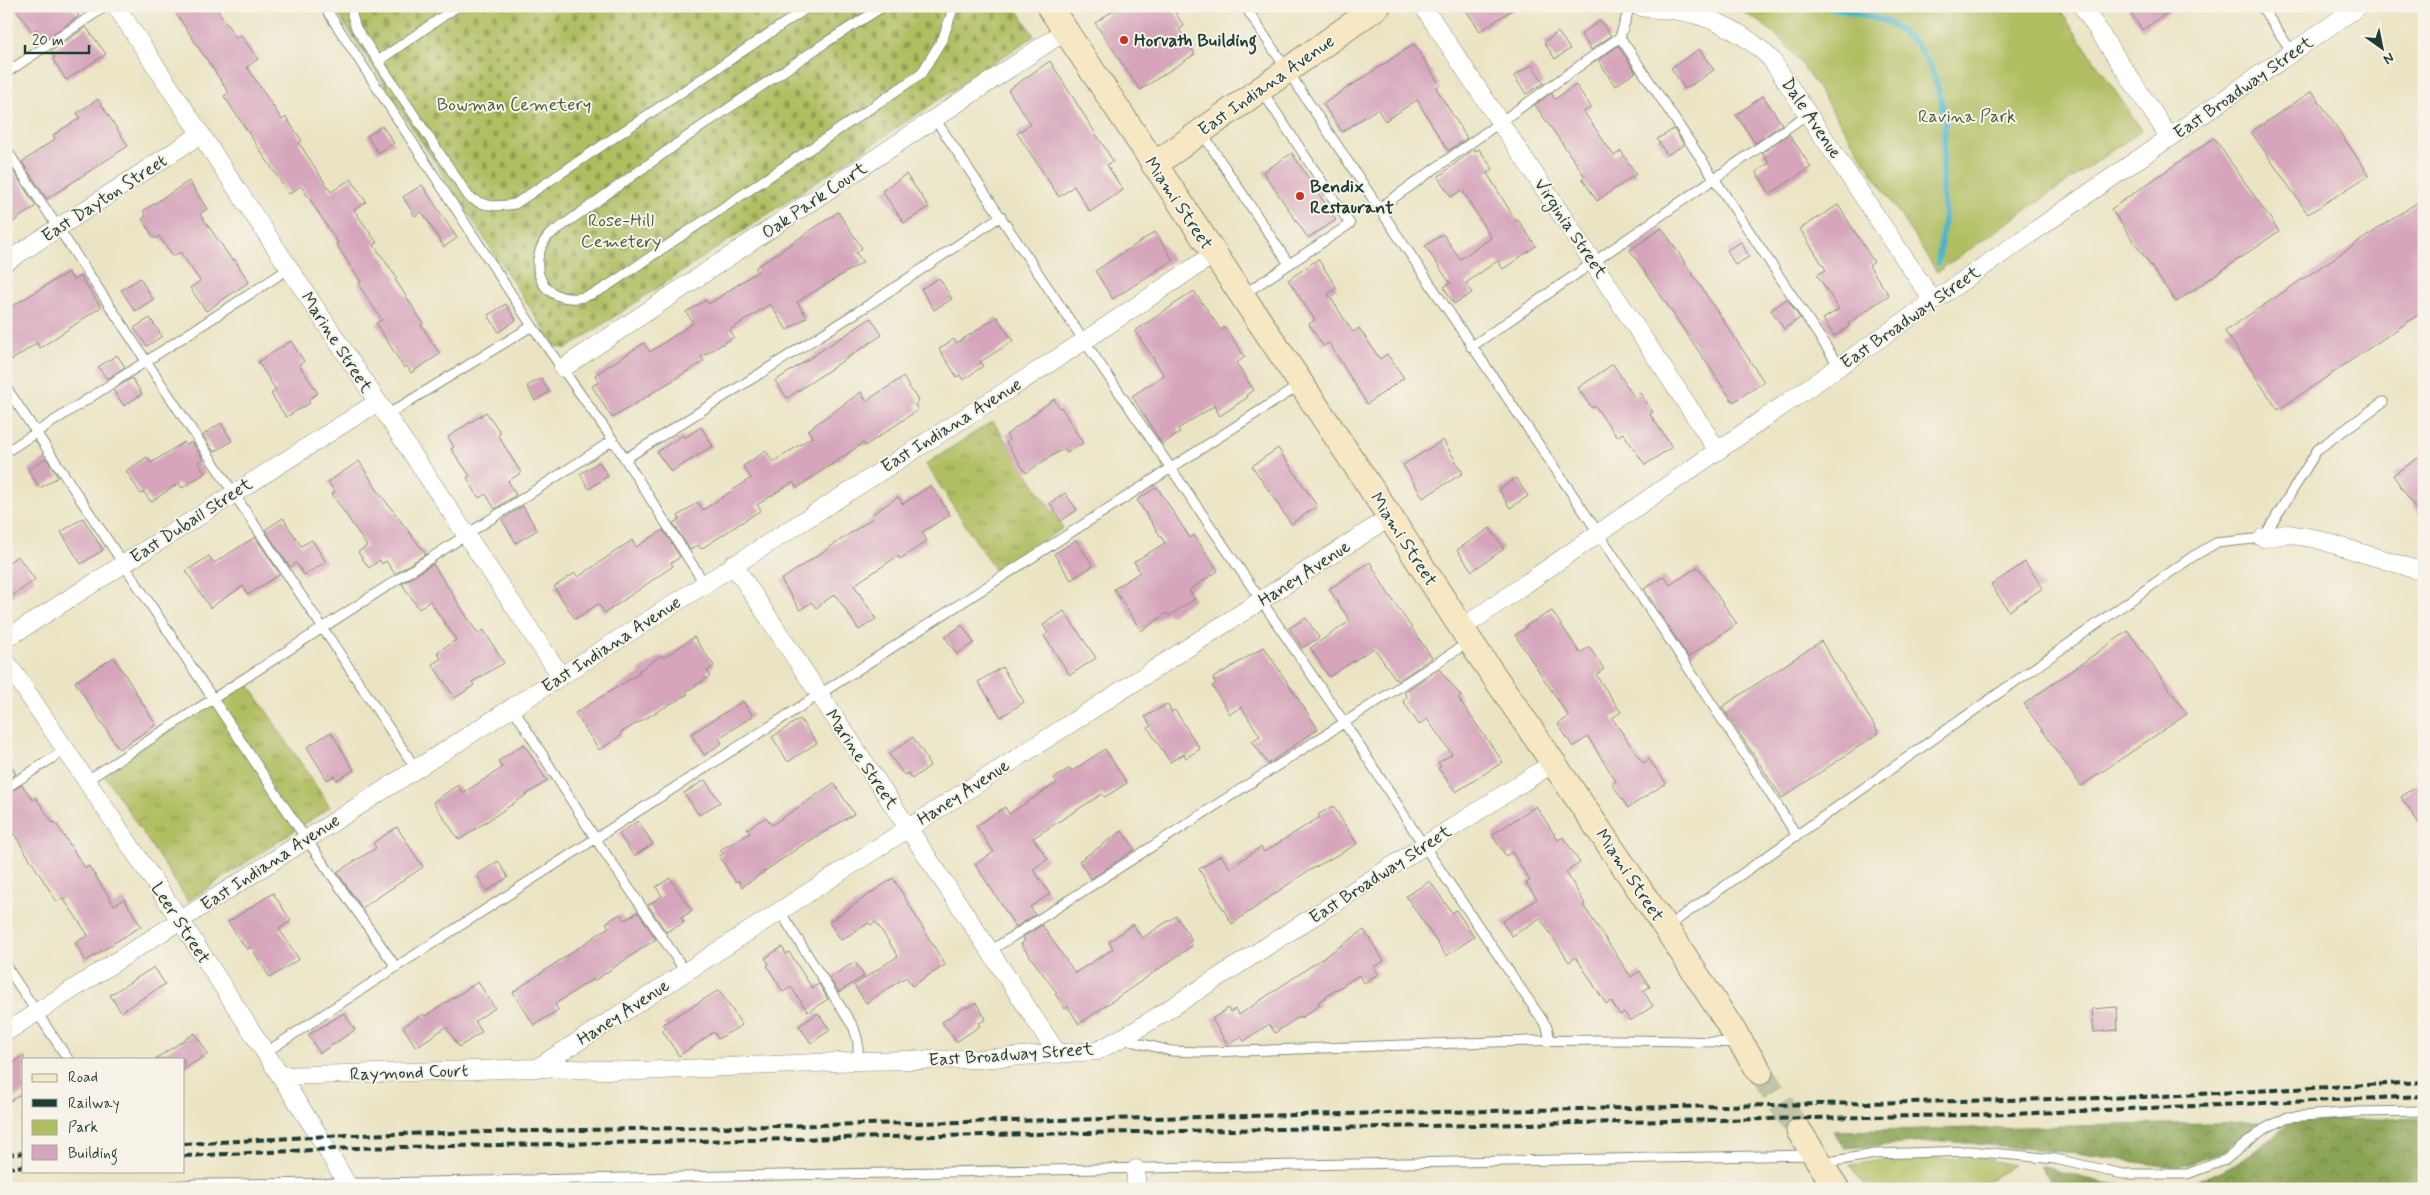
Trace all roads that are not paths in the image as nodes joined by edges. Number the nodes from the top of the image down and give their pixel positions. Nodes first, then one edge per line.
1 (106, 6) edge
2 (116, 6) edge
3 (324, 6) edge
4 (353, 6) edge
5 (458, 6) edge
6 (810, 6) edge
7 (884, 6) edge
8 (954, 6) edge
9 (1048, 6) edge
10 (1245, 6) edge
11 (1378, 6) edge
12 (1422, 6) edge
13 (1630, 6) edge
14 (1638, 6) edge
15 (2082, 6) edge
16 (2261, 6) edge
17 (2360, 6) edge
18 (1065, 31) junction
19 (1620, 37) junction
20 (2292, 52) junction
21 (378, 62) junction
22 (1286, 70) junction
23 (6, 73) edge
24 (1260, 88) junction
25 (1810, 114) junction
26 (935, 119) junction
27 (1501, 123) junction
28 (1201, 131) junction
29 (201, 134) junction
30 (2170, 138) junction
31 (6, 149) edge
32 (1154, 165) junction
33 (1714, 178) junction
34 (1378, 209) junction
35 (1001, 216) junction
36 (58, 228) junction
37 (1214, 254) junction
38 (1594, 261) junction
39 (6, 262) edge
40 (1289, 264) junction
41 (290, 268) junction
42 (1242, 295) junction
43 (1933, 301) junction
44 (532, 326) junction
45 (1084, 341) junction
46 (1471, 347) junction
47 (147, 362) junction
48 (1839, 366) junction
49 (562, 368) junction
50 (1301, 384) junction
51 (6, 387) edge
52 (2383, 402) dead end
53 (381, 410) junction
54 (37, 432) junction
55 (613, 440) junction
56 (1718, 451) junction
57 (6, 452) edge
58 (625, 459) junction
59 (1172, 468) junction
60 (234, 493) junction
61 (1390, 517) junction
62 (1598, 534) junction
63 (465, 536) junction
64 (2263, 538) junction
65 (124, 563) junction
66 (732, 564) junction
67 (2424, 572) edge
68 (704, 583) junction
69 (1261, 600) junction
70 (323, 628) junction
71 (1466, 635) junction
72 (6, 639) edge
73 (6, 662) edge
74 (561, 676) junction
75 (820, 696) junction
76 (212, 699) junction
77 (513, 708) junction
78 (1344, 722) junction
79 (65, 750) junction
80 (1553, 763) junction
81 (416, 769) junction
82 (86, 781) junction
83 (6, 788) edge
84 (908, 827) junction
85 (1797, 836) junction
86 (595, 838) junction
87 (306, 839) junction
88 (1424, 846) junction
89 (779, 910) junction
90 (180, 920) junction
91 (1666, 928) junction
92 (990, 951) junction
93 (6, 966) edge
94 (396, 967) junction
95 (685, 971) junction
96 (37, 1012) junction
97 (6, 1032) edge
98 (1120, 1039) junction
99 (1550, 1040) junction
100 (1740, 1043) junction
101 (265, 1053) junction
102 (1058, 1054) junction
103 (67, 1058) edge
104 (858, 1061) junction
105 (537, 1068) junction
106 (1760, 1072) tunnel mouth
107 (280, 1076) junction
108 (2424, 1111) edge
109 (1799, 1131) tunnel mouth
110 (1817, 1159) junction
111 (1136, 1169) junction
112 (197, 1186) edge
113 (349, 1186) edge
114 (143, 1189) edge
115 (1136, 1189) edge
116 (1836, 1189) edge

1 - 23 lane
2 - 29 street, Marine Street
3 - 44 lane
4 - 21 lane
5 - 21 lane
6 - 21 lane
7 - 8 lane
9 - 18 street, Miami Street
10 - 22 lane
11 - 22 street, East Indiana Avenue
12 - 27 street, Virginia Street
13 - 19 lane
14 - 25 street, Dale Avenue
15 - 30 street
16 - 20 lane
17 - 20 street, East Broadway Street
18 - 26 street, Oak Park Court
18 - 32 street, Miami Street
19 - 27 lane
19 - 33 lane
20 - 30 street, East Broadway Street
22 - 24 street, East Indiana Avenue
22 - 34 lane
24 - 28 street, East Indiana Avenue
24 - 40 lane
25 - 33 lane
25 - 43 street, Dale Avenue
26 - 35 lane
26 - 49 street, Oak Park Court
27 - 34 lane
27 - 38 street, Virginia Street
28 - 32 street, East Indiana Avenue
28 - 40 lane
29 - 36 street, East Dayton Street
29 - 41 street, Marine Street
30 - 43 street, East Broadway Street
31 - 36 lane
32 - 37 street, Miami Street
33 - 38 lane
33 - 48 lane
34 - 46 lane
35 - 45 lane
35 - 58 lane
36 - 39 street, East Dayton Street
36 - 47 lane
37 - 42 street, Miami Street
37 - 45 street, East Indiana Avenue
38 - 46 lane
38 - 56 street, Virginia Street
40 - 42 lane
41 - 47 lane
41 - 53 street, Marine Street
42 - 50 street, Miami Street
43 - 48 street, East Broadway Street
44 - 49 lane
44 - 53 lane
45 - 59 lane
45 - 66 street, East Indiana Avenue
46 - 62 lane
47 - 54 lane
47 - 60 lane
48 - 56 street, East Broadway Street
49 - 55 lane
50 - 59 lane
50 - 61 street, Miami Street
51 - 54 lane
52 - 64 lane
53 - 60 street, East Dubail Street
53 - 63 street, Marine Street
54 - 57 lane
54 - 65 lane
55 - 58 lane
55 - 63 lane
56 - 62 street, East Broadway Street
58 - 68 lane
59 - 69 lane
59 - 75 lane
60 - 65 street, East Dubail Street
60 - 70 lane
61 - 69 street, Haney Avenue
61 - 71 street, Miami Street
62 - 71 street, East Broadway Street
62 - 85 lane
63 - 70 lane
63 - 74 street, Marine Street
64 - 67 street
64 - 85 lane
65 - 72 street, East Dubail Street
65 - 76 lane
66 - 68 street, East Indiana Avenue
66 - 75 street, Marine Street
68 - 74 street, East Indiana Avenue
69 - 78 lane
69 - 84 street, Haney Avenue
70 - 76 lane
70 - 81 lane
71 - 78 lane
71 - 80 street, Miami Street
73 - 79 street, Leer Street
74 - 77 street, East Indiana Avenue
75 - 84 street, Marine Street
75 - 86 lane
76 - 82 lane
76 - 87 lane
77 - 81 street, East Indiana Avenue
77 - 86 lane
78 - 88 lane
78 - 92 lane
79 - 82 street, Leer Street
79 - 83 lane
80 - 88 street, East Broadway Street
80 - 91 street, Miami Street
81 - 87 street, East Indiana Avenue
82 - 90 street, Leer Street
84 - 89 street, Haney Avenue
84 - 92 street, Marine Street
85 - 91 lane
86 - 94 lane
86 - 95 lane
87 - 90 street, East Indiana Avenue
87 - 94 lane
88 - 98 street, East Broadway Street
88 - 99 lane
89 - 95 street, Haney Avenue
89 - 104 lane
90 - 96 street, East Indiana Avenue
90 - 101 street, Leer Street
91 - 100 street, Miami Street
92 - 102 street, Marine Street
93 - 96 lane
94 - 101 lane
95 - 105 street, Haney Avenue
96 - 97 street, East Indiana Avenue
96 - 103 lane
98 - 99 lane
98 - 102 street, East Broadway Street
99 - 100 lane
100 - 106 street, Miami Street
101 - 107 street, Leer Street
102 - 104 street, East Broadway Street
104 - 105 street, East Broadway Street
105 - 107 street, Raymond Court
107 - 113 street, Leer Street
108 - 110 lane
109 - 110 street
110 - 111 lane
110 - 116 street
111 - 113 lane
111 - 115 street
112 - 113 lane
112 - 114 lane

